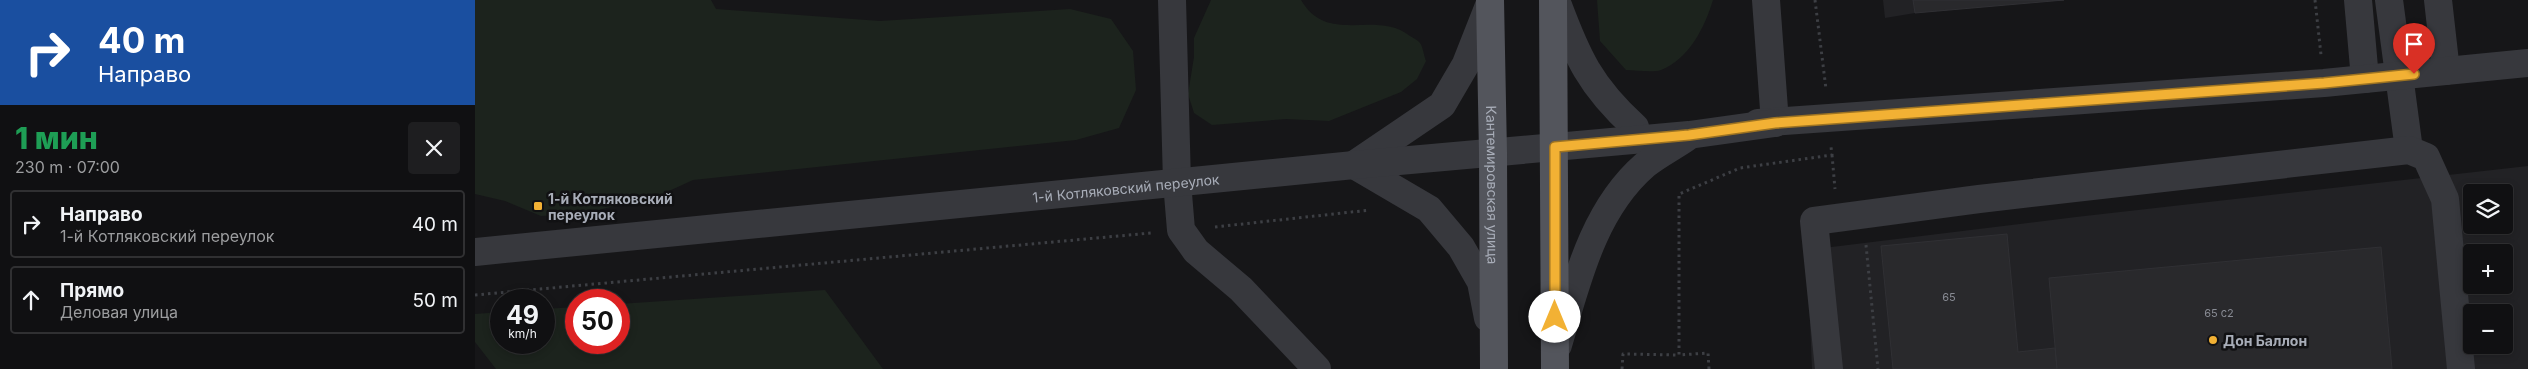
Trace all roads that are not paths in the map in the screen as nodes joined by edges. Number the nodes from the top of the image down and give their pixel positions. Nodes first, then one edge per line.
1 (1171, 0) edge
2 (1555, 0) edge
3 (1766, 0) edge
4 (2358, 0) edge
5 (2389, 0) edge
6 (2438, 0) edge
7 (1490, 2) edge
8 (2528, 63) edge
9 (2447, 71) junction
10 (2398, 76) junction
11 (2365, 79) junction
12 (1775, 123) junction
13 (1635, 127) junction
14 (1689, 135) junction
15 (1565, 146) junction
16 (2409, 150) junction
17 (1493, 152) junction
18 (1354, 165) junction
19 (1177, 182) junction
20 (475, 252) edge
21 (1494, 360) edge
22 (1555, 361) edge
23 (1317, 369) edge
24 (1829, 369) edge
25 (2461, 369) edge

1 - 19 street
2 - 13 street
2 - 15 main road
3 - 12 street
4 - 11 street
5 - 10 street
6 - 9 street
7 - 17 main road, Кантемировская улица
7 - 18 street
8 - 9 street
9 - 10 street
10 - 11 street
10 - 16 street
11 - 12 street
12 - 13 street
12 - 14 street, 1-й Котляковский переулок
13 - 15 street
14 - 15 street, 1-й Котляковский переулок
14 - 22 street
15 - 17 street, 1-й Котляковский переулок
15 - 22 main road
16 - 24 street
16 - 25 street
17 - 18 street, 1-й Котляковский переулок
17 - 21 main road, Кантемировская улица
18 - 19 street, 1-й Котляковский переулок
18 - 21 street
19 - 20 street, 1-й Котляковский переулок
19 - 23 street

